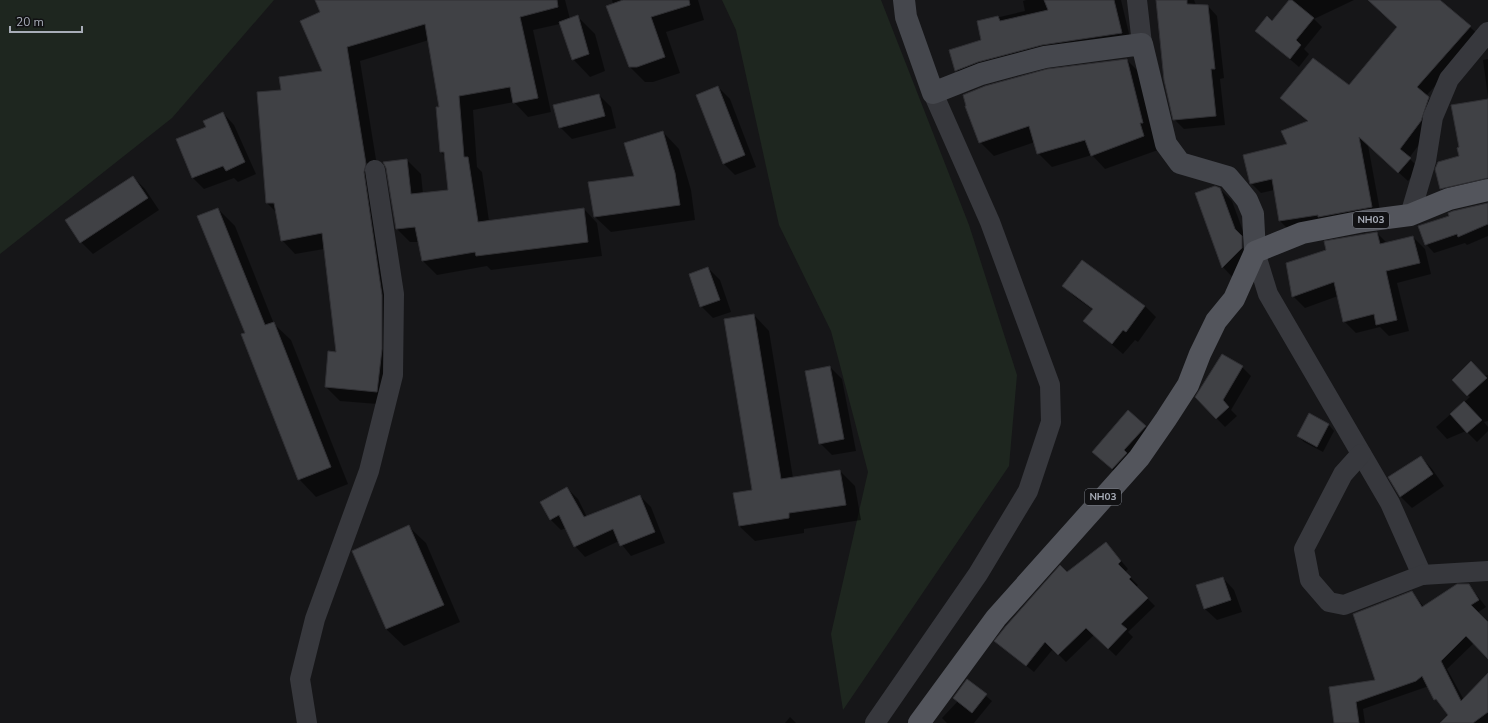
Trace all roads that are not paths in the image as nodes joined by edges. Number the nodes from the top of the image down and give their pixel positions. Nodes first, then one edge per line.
1 (904, 0) edge
2 (1137, 0) edge
3 (1488, 32) edge
4 (1142, 44) junction
5 (933, 93) junction
6 (374, 170) dead end
7 (1488, 190) edge
8 (1410, 215) junction
9 (1255, 252) junction
10 (1361, 454) junction
11 (1488, 571) edge
12 (1422, 575) junction
13 (307, 723) edge
14 (876, 723) edge
15 (919, 723) edge

1 - 5 main road
2 - 4 street
3 - 8 street
4 - 5 main road
4 - 9 main road
5 - 14 street
6 - 13 street
7 - 8 main road, NH03
8 - 9 main road, NH03
9 - 10 street
9 - 15 main road, NH03
10 - 12 street
10 - 12 street
11 - 12 street

